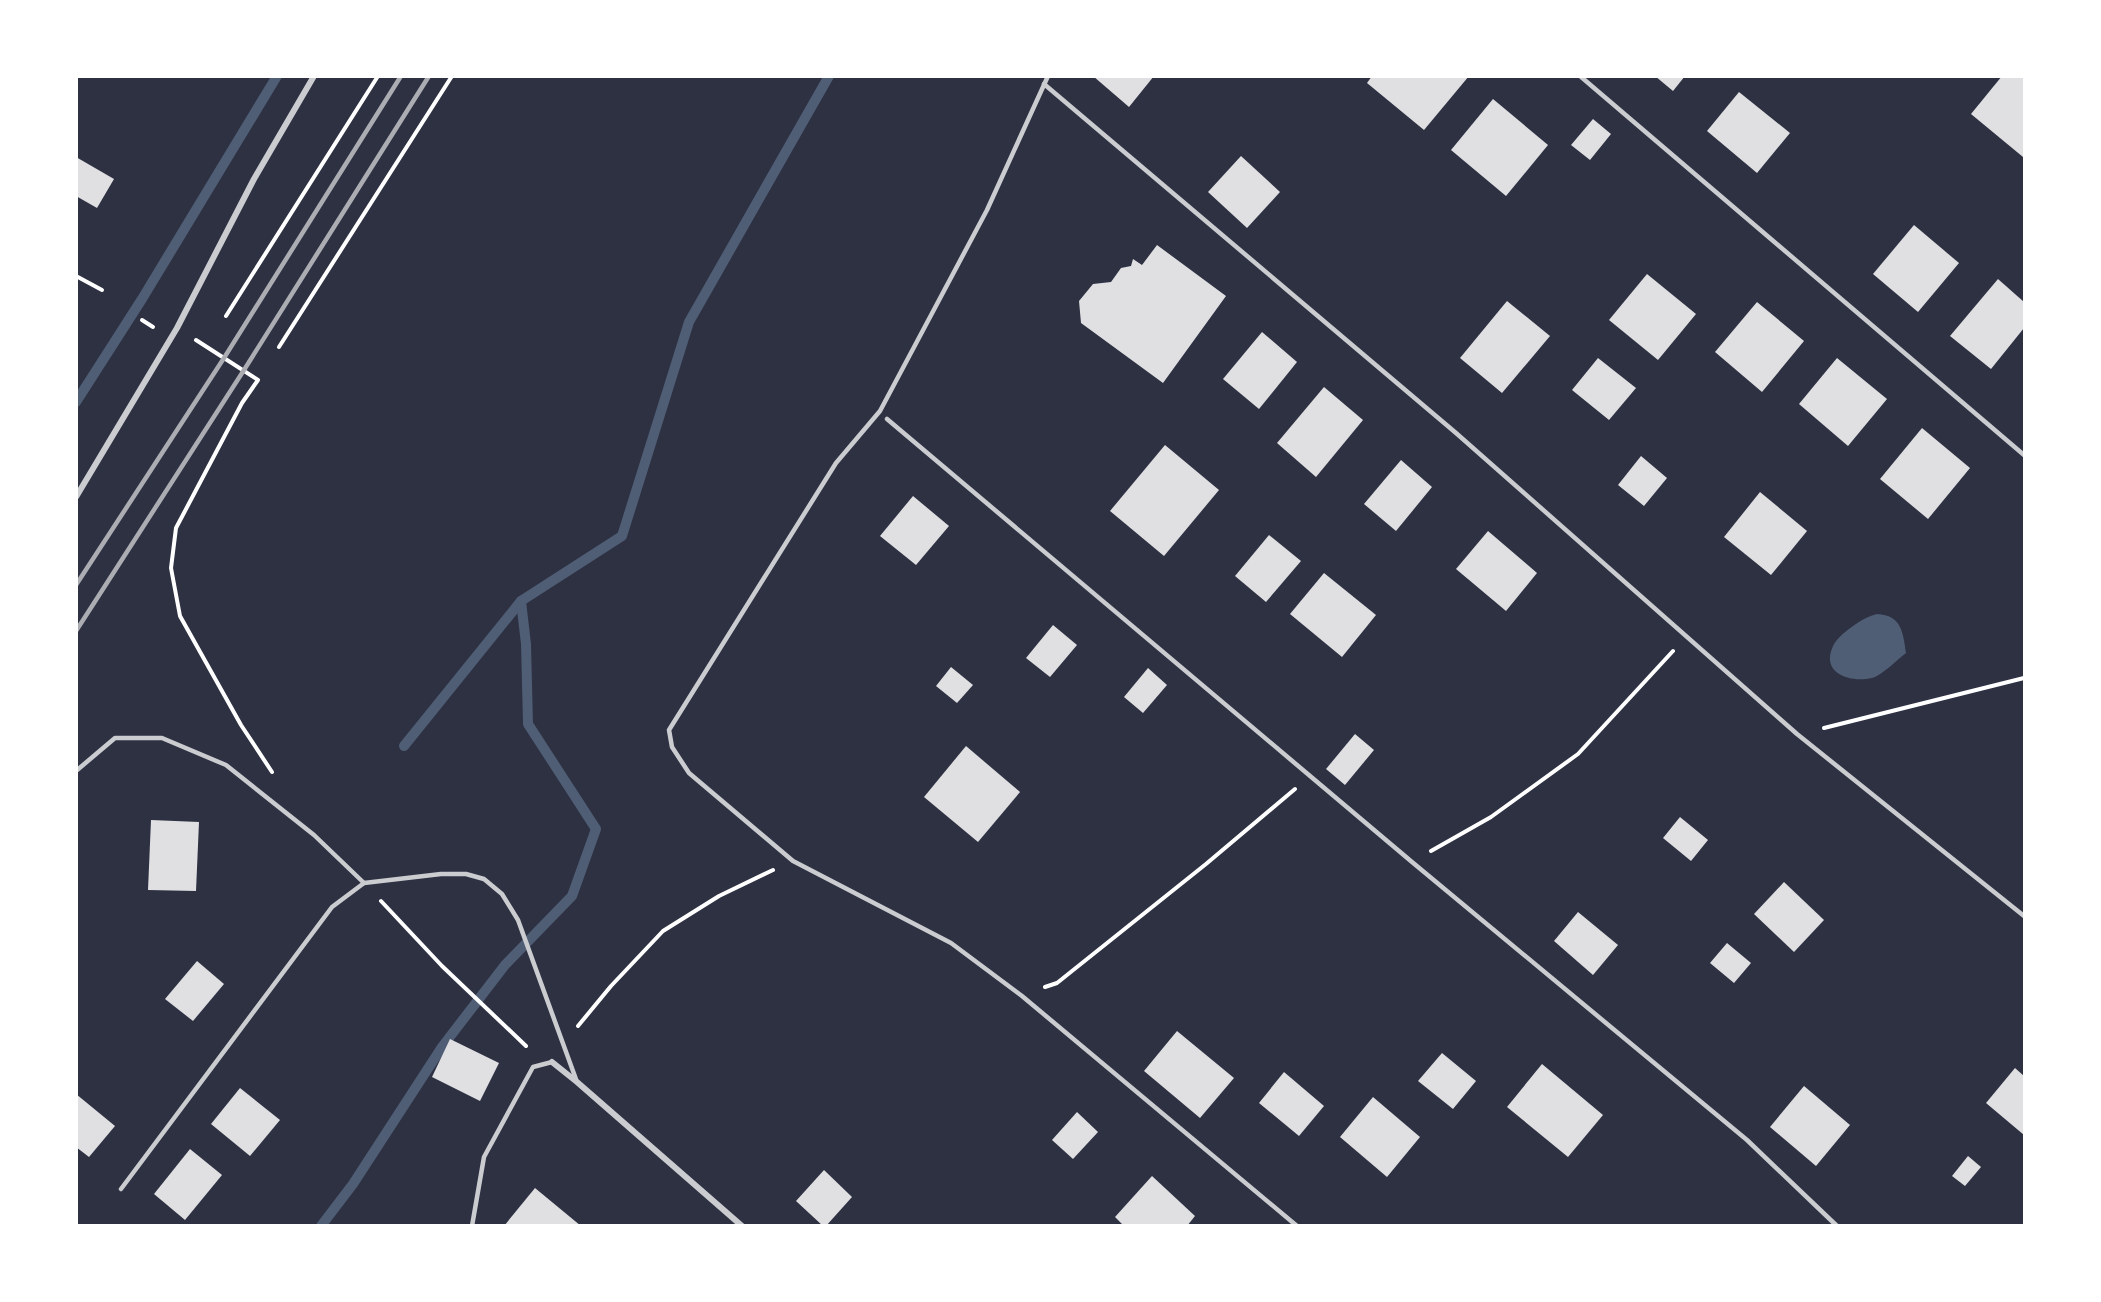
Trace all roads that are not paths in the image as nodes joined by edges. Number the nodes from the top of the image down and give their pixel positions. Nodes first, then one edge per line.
1 (314, 76) edge
2 (1048, 76) edge
3 (1580, 76) edge
4 (1044, 84) junction
5 (887, 419) dead end
6 (2025, 455) edge
7 (76, 497) edge
8 (76, 771) edge
9 (364, 883) junction
10 (2025, 916) edge
11 (552, 1062) joint
12 (577, 1082) junction
13 (121, 1188) dead end
14 (472, 1226) edge
15 (742, 1226) edge
16 (1297, 1226) edge
17 (1837, 1226) edge

1 - 7 street
2 - 4 lane
3 - 6 lane
4 - 10 lane
4 - 16 lane
5 - 17 lane
8 - 9 lane
9 - 12 lane
9 - 13 lane
11 - 12 street
11 - 14 lane
12 - 15 street

